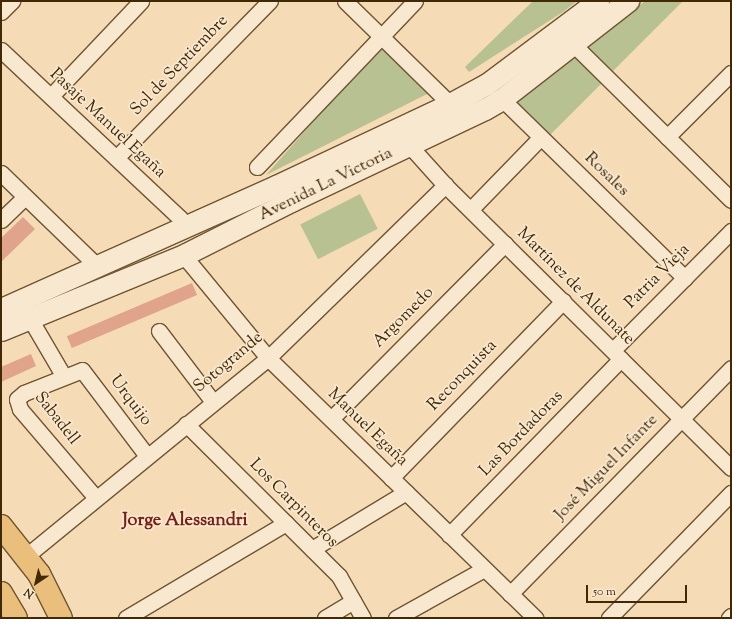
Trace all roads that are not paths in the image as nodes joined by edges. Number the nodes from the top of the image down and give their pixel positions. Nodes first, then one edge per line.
1 (12, 1) edge
2 (141, 1) edge
3 (270, 1) edge
4 (345, 1) edge
5 (415, 1) edge
6 (598, 1) edge
7 (628, 1) edge
8 (1, 12) edge
9 (381, 36) junction
10 (573, 44) junction
11 (1, 50) edge
12 (731, 72) edge
13 (51, 96) junction
14 (502, 99) junction
15 (450, 104) junction
16 (405, 136) junction
17 (541, 137) junction
18 (667, 137) junction
19 (116, 158) junction
20 (257, 167) dead end
21 (1, 173) edge
22 (445, 185) junction
23 (25, 196) junction
24 (731, 200) edge
25 (471, 209) junction
26 (1, 220) edge
27 (184, 228) junction
28 (731, 231) edge
29 (505, 244) junction
30 (186, 254) junction
31 (98, 267) junction
32 (684, 278) junction
33 (563, 301) junction
34 (1, 309) edge
35 (29, 317) junction
36 (1, 330) edge
37 (159, 331) dead end
38 (617, 354) junction
39 (268, 358) junction
40 (731, 368) edge
41 (82, 370) joint
42 (64, 377) junction
43 (213, 402) junction
44 (331, 419) junction
45 (682, 419) junction
46 (186, 424) junction
47 (147, 456) junction
48 (731, 468) edge
49 (391, 478) junction
50 (406, 492) junction
51 (731, 493) edge
52 (96, 498) junction
53 (286, 523) junction
54 (1, 526) edge
55 (449, 535) junction
56 (312, 549) junction
57 (25, 557) junction
58 (484, 569) junction
59 (1, 593) edge
60 (510, 594) junction
61 (353, 601) junction
62 (16, 618) edge
63 (61, 618) edge
64 (126, 618) edge
65 (325, 618) edge
66 (363, 618) edge
67 (396, 618) edge
68 (535, 618) edge
69 (609, 618) edge

1 - 8 street
2 - 13 street
3 - 19 street, Sol de Septiembre
4 - 9 street
5 - 9 street
6 - 15 main road, Avenida La Victoria
7 - 10 main road, Avenida La Victoria
9 - 15 street
9 - 20 street
10 - 14 main road, Avenida La Victoria
10 - 18 street
11 - 13 street, Pasaje Manuel Egaña
12 - 18 street
13 - 19 street, Pasaje Manuel Egaña
14 - 16 main road, Avenida La Victoria
14 - 17 street, Rosales
15 - 16 main road, Avenida La Victoria
16 - 22 street, Martínez de Aldunate
16 - 27 main road, Avenida La Victoria
16 - 30 main road, Avenida La Victoria
17 - 25 street
17 - 32 street, Rosales
18 - 24 street
19 - 27 street, Pasaje Manuel Egaña
21 - 23 street
22 - 25 street, Martínez de Aldunate
22 - 39 street, Sotogrande
23 - 26 street
23 - 31 street
25 - 29 street, Martínez de Aldunate
27 - 31 main road, Avenida La Victoria
28 - 32 street, Patria Vieja
29 - 33 street, Martínez de Aldunate
29 - 44 street, Argomedo
30 - 35 main road, Avenida La Victoria
30 - 39 street, Manuel Egaña
31 - 34 main road, Avenida La Victoria
32 - 38 street, Patria Vieja
33 - 38 street, Martínez de Aldunate
33 - 49 street, Reconquista
35 - 36 main road, Avenida La Victoria
35 - 42 street
37 - 43 street
38 - 45 street, Martínez de Aldunate
38 - 55 street, Las Bordadoras
39 - 43 street, Sotogrande
39 - 44 street, Manuel Egaña
40 - 45 street, José Miguel Infante
41 - 42 street, Sabadell
41 - 47 street, Urquijo
42 - 52 street, Sabadell
43 - 46 street, Sotogrande
44 - 49 street, Manuel Egaña
45 - 48 street, Martínez de Aldunate
45 - 60 street, José Miguel Infante
46 - 47 street, Sotogrande
46 - 53 street, Los Carpinteros
47 - 52 street, Sotogrande
49 - 50 street, Manuel Egaña
50 - 55 street, Manuel Egaña
50 - 56 street
51 - 69 street
52 - 57 street, Sotogrande
53 - 56 street, Los Carpinteros
53 - 64 street
54 - 57 main road
55 - 58 street, Manuel Egaña
56 - 61 street, Los Carpinteros
57 - 63 main road
58 - 60 street, Manuel Egaña
58 - 67 street
59 - 62 main road
60 - 68 street, Manuel Egaña
61 - 65 street
61 - 66 street, Los Carpinteros

